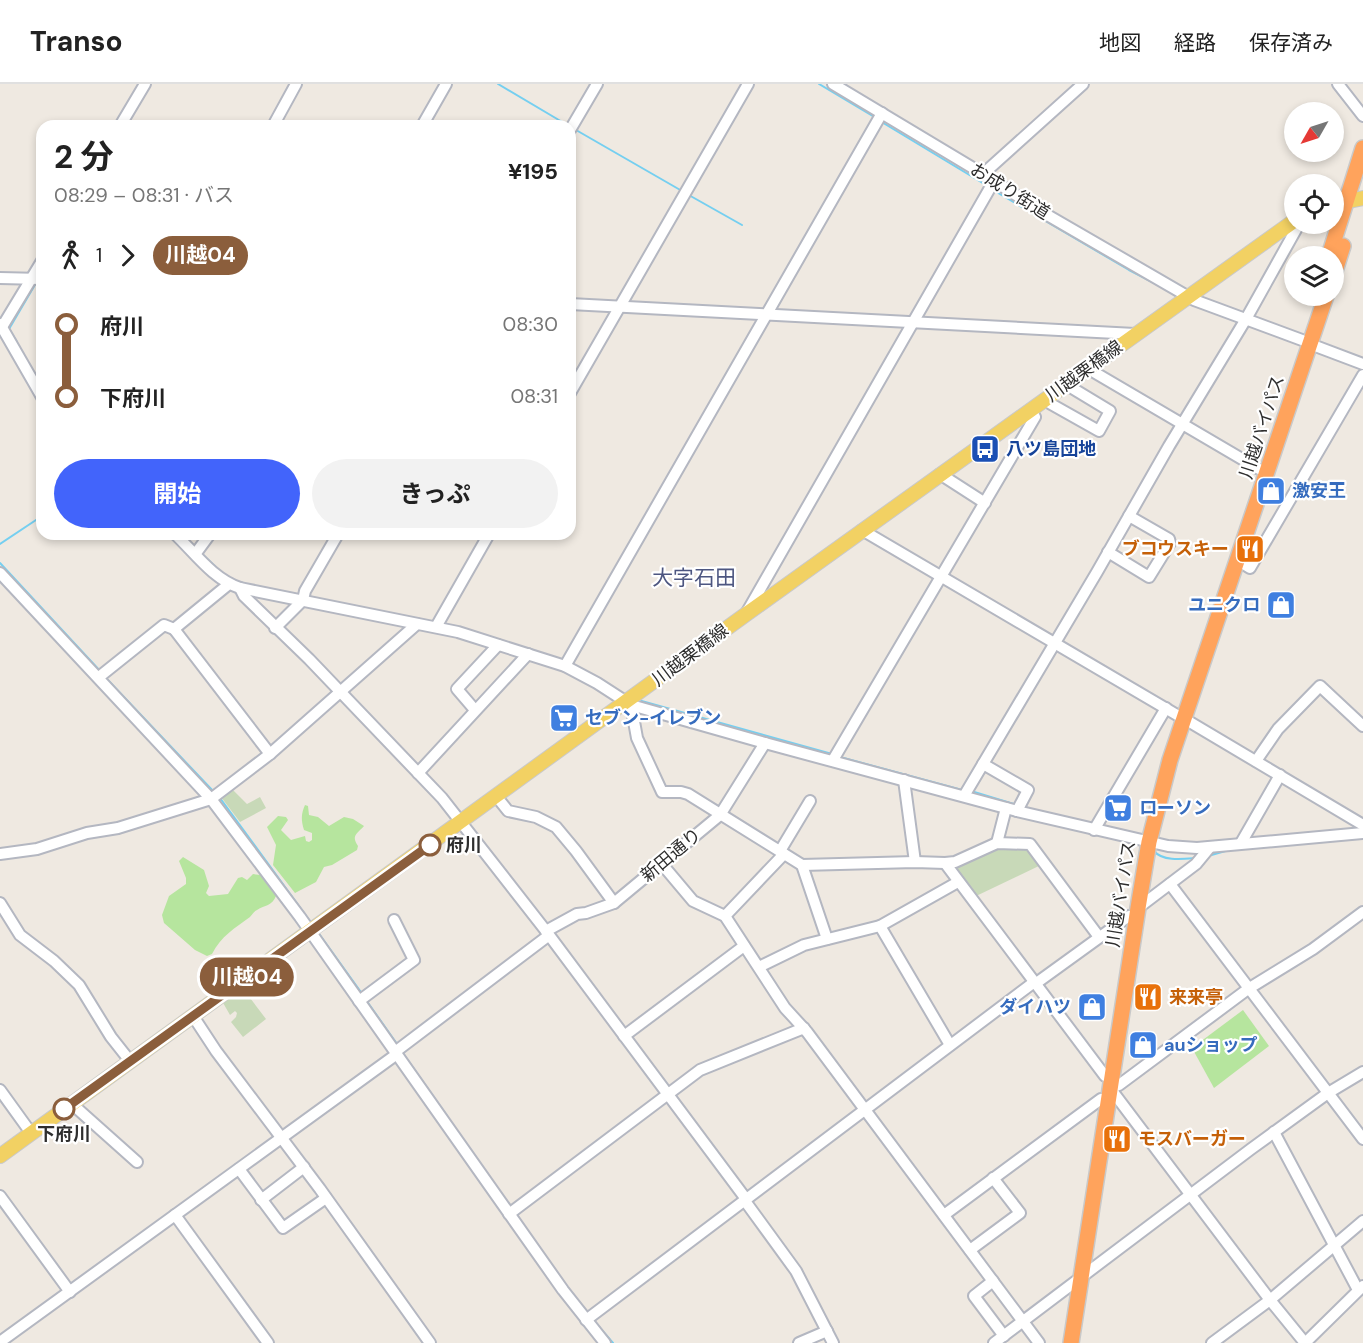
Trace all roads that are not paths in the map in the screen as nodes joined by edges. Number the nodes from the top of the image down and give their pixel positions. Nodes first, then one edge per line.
1 (145, 84) edge
2 (296, 84) edge
3 (446, 84) edge
4 (597, 84) edge
5 (748, 84) edge
6 (832, 84) edge
7 (1083, 84) edge
8 (1338, 84) edge
9 (882, 113) junction
10 (1363, 116) edge
11 (124, 120) edge
12 (276, 120) edge
13 (425, 120) edge
14 (576, 120) edge
15 (1363, 148) edge
16 (983, 174) junction
17 (994, 181) junction
18 (1363, 183) edge
19 (1351, 200) edge
20 (1284, 228) edge
21 (1293, 234) edge
22 (1333, 246) edge
23 (1340, 246) edge
24 (0, 278) edge
25 (36, 279) edge
26 (36, 280) edge
27 (1188, 296) junction
28 (576, 304) edge
29 (620, 306) junction
30 (1315, 306) edge
31 (1322, 306) edge
32 (767, 314) junction
33 (1246, 319) junction
34 (912, 323) junction
35 (1, 326) edge
36 (1135, 334) junction
37 (1306, 342) junction
38 (1363, 364) edge
39 (1087, 368) junction
40 (1363, 375) edge
41 (36, 380) edge
42 (1067, 382) junction
43 (576, 383) edge
44 (1047, 398) junction
45 (1030, 410) junction
46 (1182, 425) junction
47 (1259, 469) junction
48 (940, 474) junction
49 (985, 502) junction
50 (1129, 516) junction
51 (862, 530) junction
52 (182, 540) edge
53 (206, 540) edge
54 (335, 540) edge
55 (486, 540) edge
56 (1108, 552) junction
57 (196, 553) junction
58 (1237, 560) junction
59 (941, 575) junction
60 (2, 579) edge
61 (235, 586) junction
62 (303, 600) junction
63 (745, 615) junction
64 (417, 624) junction
65 (436, 627) junction
66 (275, 628) junction
67 (174, 629) junction
68 (1055, 642) junction
69 (498, 645) junction
70 (528, 654) junction
71 (565, 666) junction
72 (99, 677) junction
73 (339, 691) junction
74 (628, 704) junction
75 (475, 710) junction
76 (1175, 714) junction
77 (1363, 726) edge
78 (765, 743) junction
79 (270, 754) junction
80 (833, 760) junction
81 (1256, 761) junction
82 (983, 764) junction
83 (418, 773) junction
84 (1280, 775) junction
85 (904, 780) junction
86 (496, 796) junction
87 (964, 796) junction
88 (211, 799) junction
89 (810, 801) dead end
90 (1005, 808) junction
91 (1017, 811) junction
92 (720, 815) junction
93 (462, 822) junction
94 (1363, 825) edge
95 (1094, 830) junction
96 (1363, 833) edge
97 (1145, 841) junction
98 (997, 843) junction
99 (1241, 843) junction
100 (1210, 847) junction
101 (782, 852) junction
102 (0, 854) edge
103 (915, 862) junction
104 (661, 863) junction
105 (945, 864) junction
106 (802, 865) junction
107 (958, 882) junction
108 (1170, 884) junction
109 (0, 903) edge
110 (614, 903) junction
111 (1133, 912) junction
112 (1363, 912) edge
113 (725, 916) junction
114 (394, 920) dead end
115 (880, 926) junction
116 (311, 932) junction
117 (547, 933) junction
118 (1099, 937) junction
119 (827, 939) junction
120 (744, 946) junction
121 (759, 967) junction
122 (1034, 984) junction
123 (1248, 989) junction
124 (359, 1001) junction
125 (193, 1016) junction
126 (804, 1028) junction
127 (624, 1036) junction
128 (950, 1045) junction
129 (396, 1053) junction
130 (130, 1061) junction
131 (1363, 1072) edge
132 (1105, 1088) junction
133 (0, 1090) edge
134 (1328, 1093) junction
135 (668, 1094) junction
136 (72, 1104) junction
137 (865, 1110) junction
138 (1274, 1132) junction
139 (31, 1133) junction
140 (281, 1138) junction
141 (1363, 1139) edge
142 (0, 1156) edge
143 (137, 1162) dead end
144 (304, 1167) junction
145 (239, 1169) junction
146 (993, 1178) junction
147 (1191, 1195) junction
148 (0, 1196) edge
149 (326, 1198) junction
150 (261, 1200) junction
151 (745, 1200) junction
152 (509, 1214) junction
153 (175, 1215) junction
154 (944, 1215) junction
155 (1363, 1221) edge
156 (1334, 1246) junction
157 (970, 1250) junction
158 (993, 1281) junction
159 (1076, 1282) junction
160 (1361, 1288) edge
161 (70, 1292) junction
162 (1270, 1300) junction
163 (586, 1320) junction
164 (1022, 1322) junction
165 (827, 1331) junction
166 (1004, 1336) junction
167 (0, 1342) edge
168 (268, 1343) edge
169 (430, 1343) edge
170 (605, 1343) edge
171 (799, 1343) edge
172 (833, 1343) edge
173 (994, 1343) edge
174 (1039, 1343) edge
175 (1063, 1343) edge
176 (1071, 1343) edge
177 (1212, 1343) edge
178 (1305, 1343) edge

1 - 11 street
2 - 12 street
3 - 13 street
4 - 14 street
5 - 29 street
6 - 9 street, お成り街道
7 - 16 street
8 - 10 street
9 - 16 street, お成り街道
9 - 32 street
15 - 19 highway
16 - 17 street, お成り街道
17 - 27 street, お成り街道
17 - 34 street
18 - 19 highway
19 - 22 highway
19 - 23 highway
20 - 27 main road, 川越栗橋線
21 - 33 street
24 - 25 street
26 - 35 street
27 - 33 street, お成り街道
27 - 36 main road, 川越栗橋線
28 - 29 street
29 - 32 street
29 - 43 street
30 - 37 highway, 川越バイパス
31 - 37 highway, 川越バイパス
32 - 34 street
32 - 71 street
33 - 37 street, お成り街道
33 - 46 street
34 - 36 street
34 - 63 street
35 - 41 street
36 - 39 main road, 川越栗橋線
37 - 38 street, お成り街道
37 - 47 highway, 川越バイパス
37 - 58 highway, 川越バイパス
39 - 42 main road, 川越栗橋線
39 - 46 street
40 - 58 street
42 - 44 main road, 川越栗橋線
42 - 44 street
44 - 45 main road, 川越栗橋線
45 - 48 main road, 川越栗橋線
45 - 49 street
46 - 47 street
46 - 50 street
47 - 76 highway, 川越バイパス
48 - 49 street
48 - 51 main road, 川越栗橋線
49 - 59 street
50 - 56 street
50 - 56 street
51 - 59 street
51 - 63 main road, 川越栗橋線
52 - 57 street
53 - 57 street
54 - 62 street
55 - 65 street
56 - 68 street
57 - 61 street
58 - 76 highway, 川越バイパス
59 - 68 street
59 - 80 street
60 - 72 street
61 - 62 street
61 - 66 street
61 - 67 street
62 - 64 street
62 - 66 street
63 - 74 main road, 川越栗橋線
64 - 65 street
64 - 73 street
65 - 69 street
66 - 73 street
67 - 72 street
67 - 79 street
68 - 76 street
68 - 82 street
69 - 70 street
69 - 75 street
70 - 71 street
70 - 75 street
71 - 74 street
72 - 88 street
73 - 79 street
73 - 83 street
74 - 78 street
74 - 86 main road, 川越栗橋線
74 - 92 street
75 - 83 street
76 - 81 street
76 - 95 street
76 - 97 highway, 川越バイパス
77 - 81 street
78 - 80 street
78 - 92 street, 新田通り
79 - 88 street
80 - 85 street
81 - 84 street
82 - 87 street
82 - 91 street
83 - 93 street
84 - 94 street
84 - 99 street
85 - 87 street
85 - 103 street
86 - 93 main road, 川越栗橋線
86 - 110 street
87 - 90 street
88 - 102 street
88 - 116 street
89 - 101 street
90 - 91 street
90 - 98 street
91 - 95 street
92 - 101 street
92 - 104 street, 新田通り
93 - 116 main road, 川越栗橋線
93 - 117 street
95 - 97 street
96 - 99 street
97 - 100 street
97 - 111 highway, 川越バイパス
98 - 105 street
98 - 118 street
99 - 100 street
100 - 108 street
101 - 106 street
101 - 113 street
103 - 105 street
103 - 106 street
104 - 110 street, 新田通り
104 - 113 street
105 - 107 street
106 - 119 street
107 - 115 street
107 - 122 street
108 - 111 street
108 - 123 street
109 - 130 street
110 - 117 street, 新田通り
111 - 118 street
111 - 132 highway, 川越バイパス
112 - 123 street
113 - 120 street
114 - 124 street
115 - 119 street
115 - 128 street
116 - 124 street
116 - 125 main road, 川越栗橋線
117 - 127 street
117 - 129 street, 新田通り
118 - 122 street
119 - 121 street
120 - 121 street
120 - 127 street
121 - 126 street
122 - 128 street
122 - 132 street
123 - 132 street
123 - 134 street
124 - 129 street
125 - 130 main road, 川越栗橋線
125 - 140 street
126 - 135 street
126 - 137 street
127 - 135 street
128 - 137 street
129 - 140 street, 新田通り
129 - 152 street
130 - 136 main road, 川越栗橋線
131 - 134 street
132 - 146 street
132 - 147 street
132 - 159 highway, 川越バイパス
133 - 139 street
134 - 138 street
134 - 141 street
135 - 151 street
135 - 152 street
136 - 139 main road, 川越栗橋線
136 - 143 street
137 - 151 street
137 - 154 street
138 - 147 street
138 - 156 street
139 - 142 main road, 川越栗橋線
140 - 144 street
140 - 145 street, 新田通り
144 - 149 street
144 - 150 street
145 - 150 street
145 - 153 street, 新田通り
146 - 154 street
146 - 157 street
147 - 159 street
147 - 162 street
148 - 161 street
149 - 150 street
149 - 169 street
151 - 163 street
151 - 165 street
152 - 163 street
153 - 161 street, 新田通り
153 - 168 street
154 - 157 street
155 - 156 street
156 - 160 street
156 - 162 street
157 - 158 street
158 - 164 street
158 - 166 street
159 - 164 street
159 - 175 highway, 川越バイパス
159 - 176 highway, 川越バイパス
160 - 178 street
161 - 167 street, 新田通り
162 - 177 street
162 - 178 street
163 - 170 street
164 - 166 street
164 - 174 street
165 - 171 street
165 - 172 street
166 - 173 street

